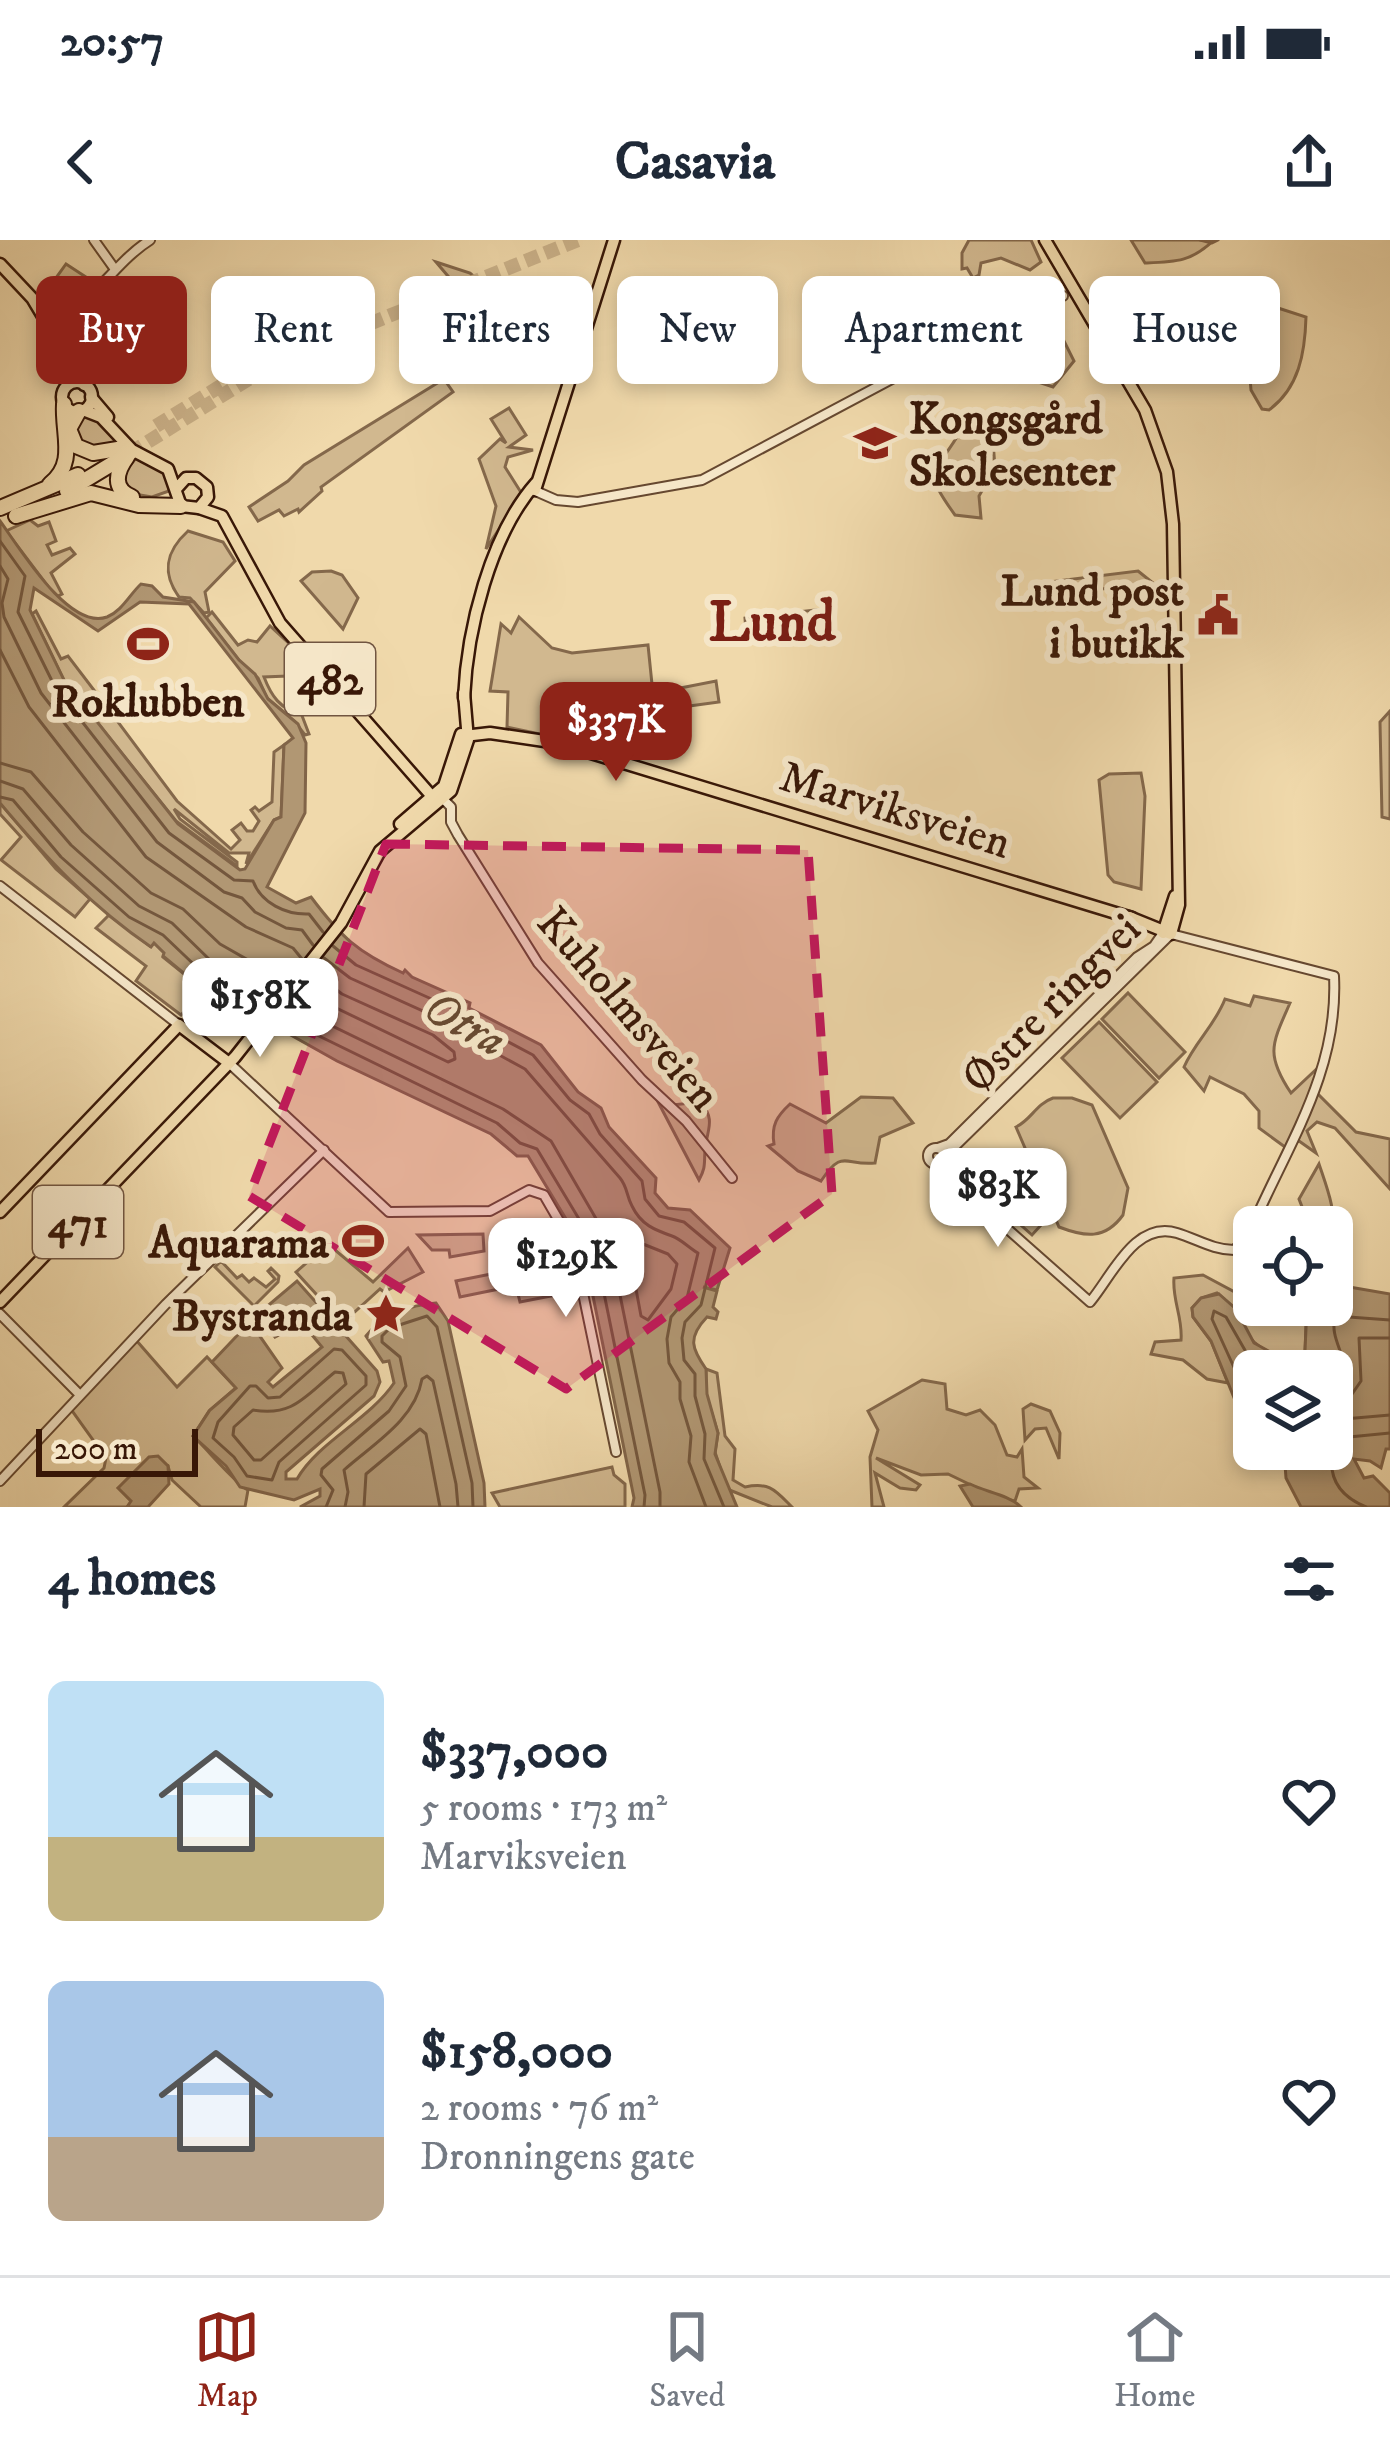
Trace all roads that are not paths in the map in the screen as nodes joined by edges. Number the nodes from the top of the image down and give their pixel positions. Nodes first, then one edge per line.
1 (94, 240) edge
2 (150, 240) edge
3 (1042, 240) edge
4 (612, 242) edge
5 (0, 264) edge
6 (117, 265) junction
7 (107, 276) edge
8 (36, 305) edge
9 (84, 384) edge
10 (882, 384) edge
11 (66, 386) joint
12 (88, 391) junction
13 (64, 404) junction
14 (81, 411) junction
15 (127, 450) junction
16 (191, 477) junction
17 (534, 488) junction
18 (208, 492) junction
19 (178, 495) junction
20 (199, 508) junction
21 (8, 510) edge
22 (0, 522) edge
23 (254, 579) junction
24 (466, 737) junction
25 (438, 798) junction
26 (0, 886) edge
27 (1168, 930) junction
28 (179, 1025) junction
29 (229, 1063) junction
30 (324, 1150) junction
31 (732, 1178) dead end
32 (0, 1212) edge
33 (0, 1302) edge
34 (1090, 1302) joint
35 (0, 1314) edge
36 (79, 1394) junction
37 (616, 1452) dead end
38 (0, 1481) edge

1 - 6 street
2 - 6 street
3 - 27 main road, Østre ringvei
4 - 17 main road, 471
5 - 8 main road, 482
6 - 7 street
9 - 12 main road, 482
10 - 17 street
11 - 12 main road
11 - 13 main road
12 - 14 main road
12 - 16 main road, 482
13 - 14 main road
13 - 21 highway
14 - 15 highway
14 - 19 main road
15 - 19 highway
15 - 21 highway
16 - 18 main road, 482
16 - 19 main road
17 - 24 main road, 471
18 - 20 main road
18 - 23 main road, 482
19 - 20 main road
19 - 21 highway
20 - 23 main road, 482
21 - 22 highway
23 - 25 main road, 482
24 - 25 main road, 471
24 - 27 main road, Marviksveien
25 - 29 main road, 471
25 - 31 street, Kuholmsveien
26 - 28 street
27 - 34 street, Østre ringvei
27 - 34 street, Marviksveien
28 - 29 main road
28 - 32 main road
29 - 30 street
29 - 33 main road, 471
30 - 36 street
30 - 37 street
35 - 36 street
36 - 38 street

